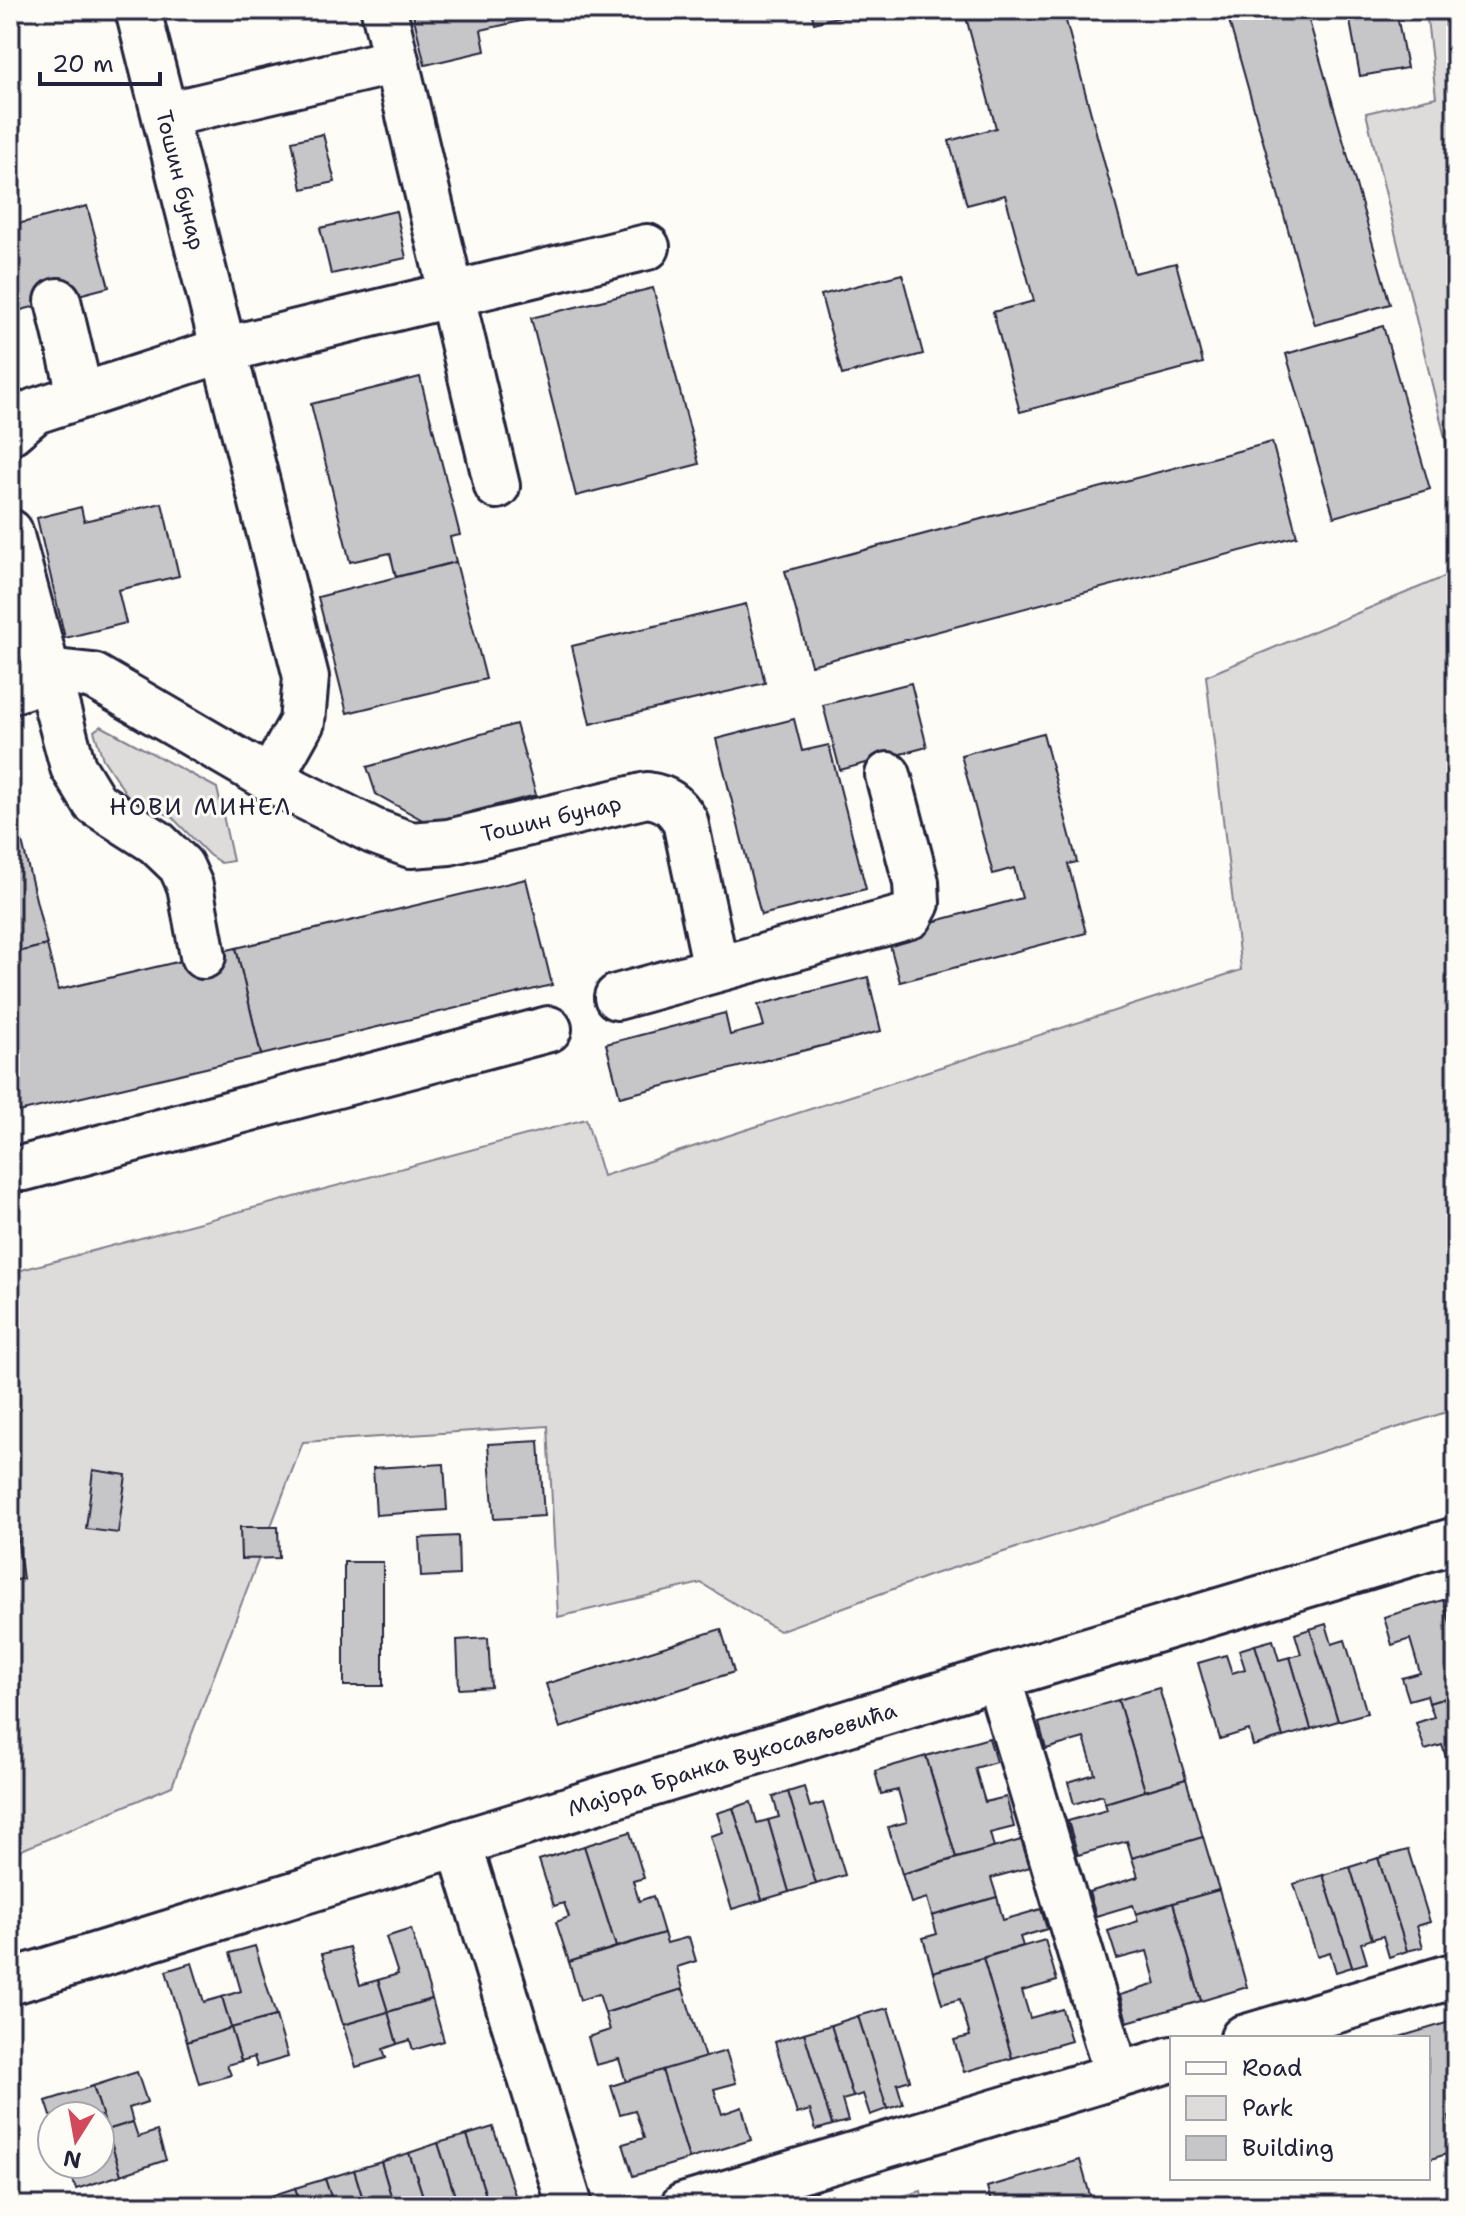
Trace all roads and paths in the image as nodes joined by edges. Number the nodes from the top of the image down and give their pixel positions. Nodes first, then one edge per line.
1 (138, 10) edge
2 (384, 10) edge
3 (396, 61) junction
4 (165, 115) junction
5 (647, 247) dead end
6 (451, 296) junction
7 (58, 301) dead end
8 (223, 350) junction
9 (80, 394) junction
10 (10, 432) edge
11 (497, 486) dead end
12 (10, 532) edge
13 (29, 684) edge
14 (888, 775) dead end
15 (270, 779) junction
16 (203, 956) dead end
17 (716, 969) junction
18 (617, 997) dead end
19 (549, 1029) dead end
20 (10, 1168) edge
21 (1456, 1540) edge
22 (998, 1677) junction
23 (459, 1843) junction
24 (1456, 1975) edge
25 (10, 1982) edge
26 (1250, 2036) edge
27 (1170, 2060) edge
28 (1117, 2075) junction
29 (570, 2206) edge
30 (683, 2206) edge

1 - 4 street, Тошин бунар
2 - 3 street
3 - 4 street
3 - 6 street
4 - 8 street, Тошин бунар
5 - 6 street
6 - 8 street
6 - 11 street
7 - 9 street
8 - 9 street
8 - 15 street, Тошин бунар
9 - 10 street
12 - 13 street
13 - 15 street, Тошин бунар
13 - 16 street
14 - 17 street
15 - 17 street, Тошин бунар
17 - 18 street
19 - 20 street
21 - 22 street, Мајора Бранка Вукосављевића
22 - 23 street, Мајора Бранка Вукосављевића
22 - 28 street
23 - 25 street, Мајора Бранка Вукосављевића
23 - 29 street
24 - 26 street
27 - 28 street
28 - 30 street

